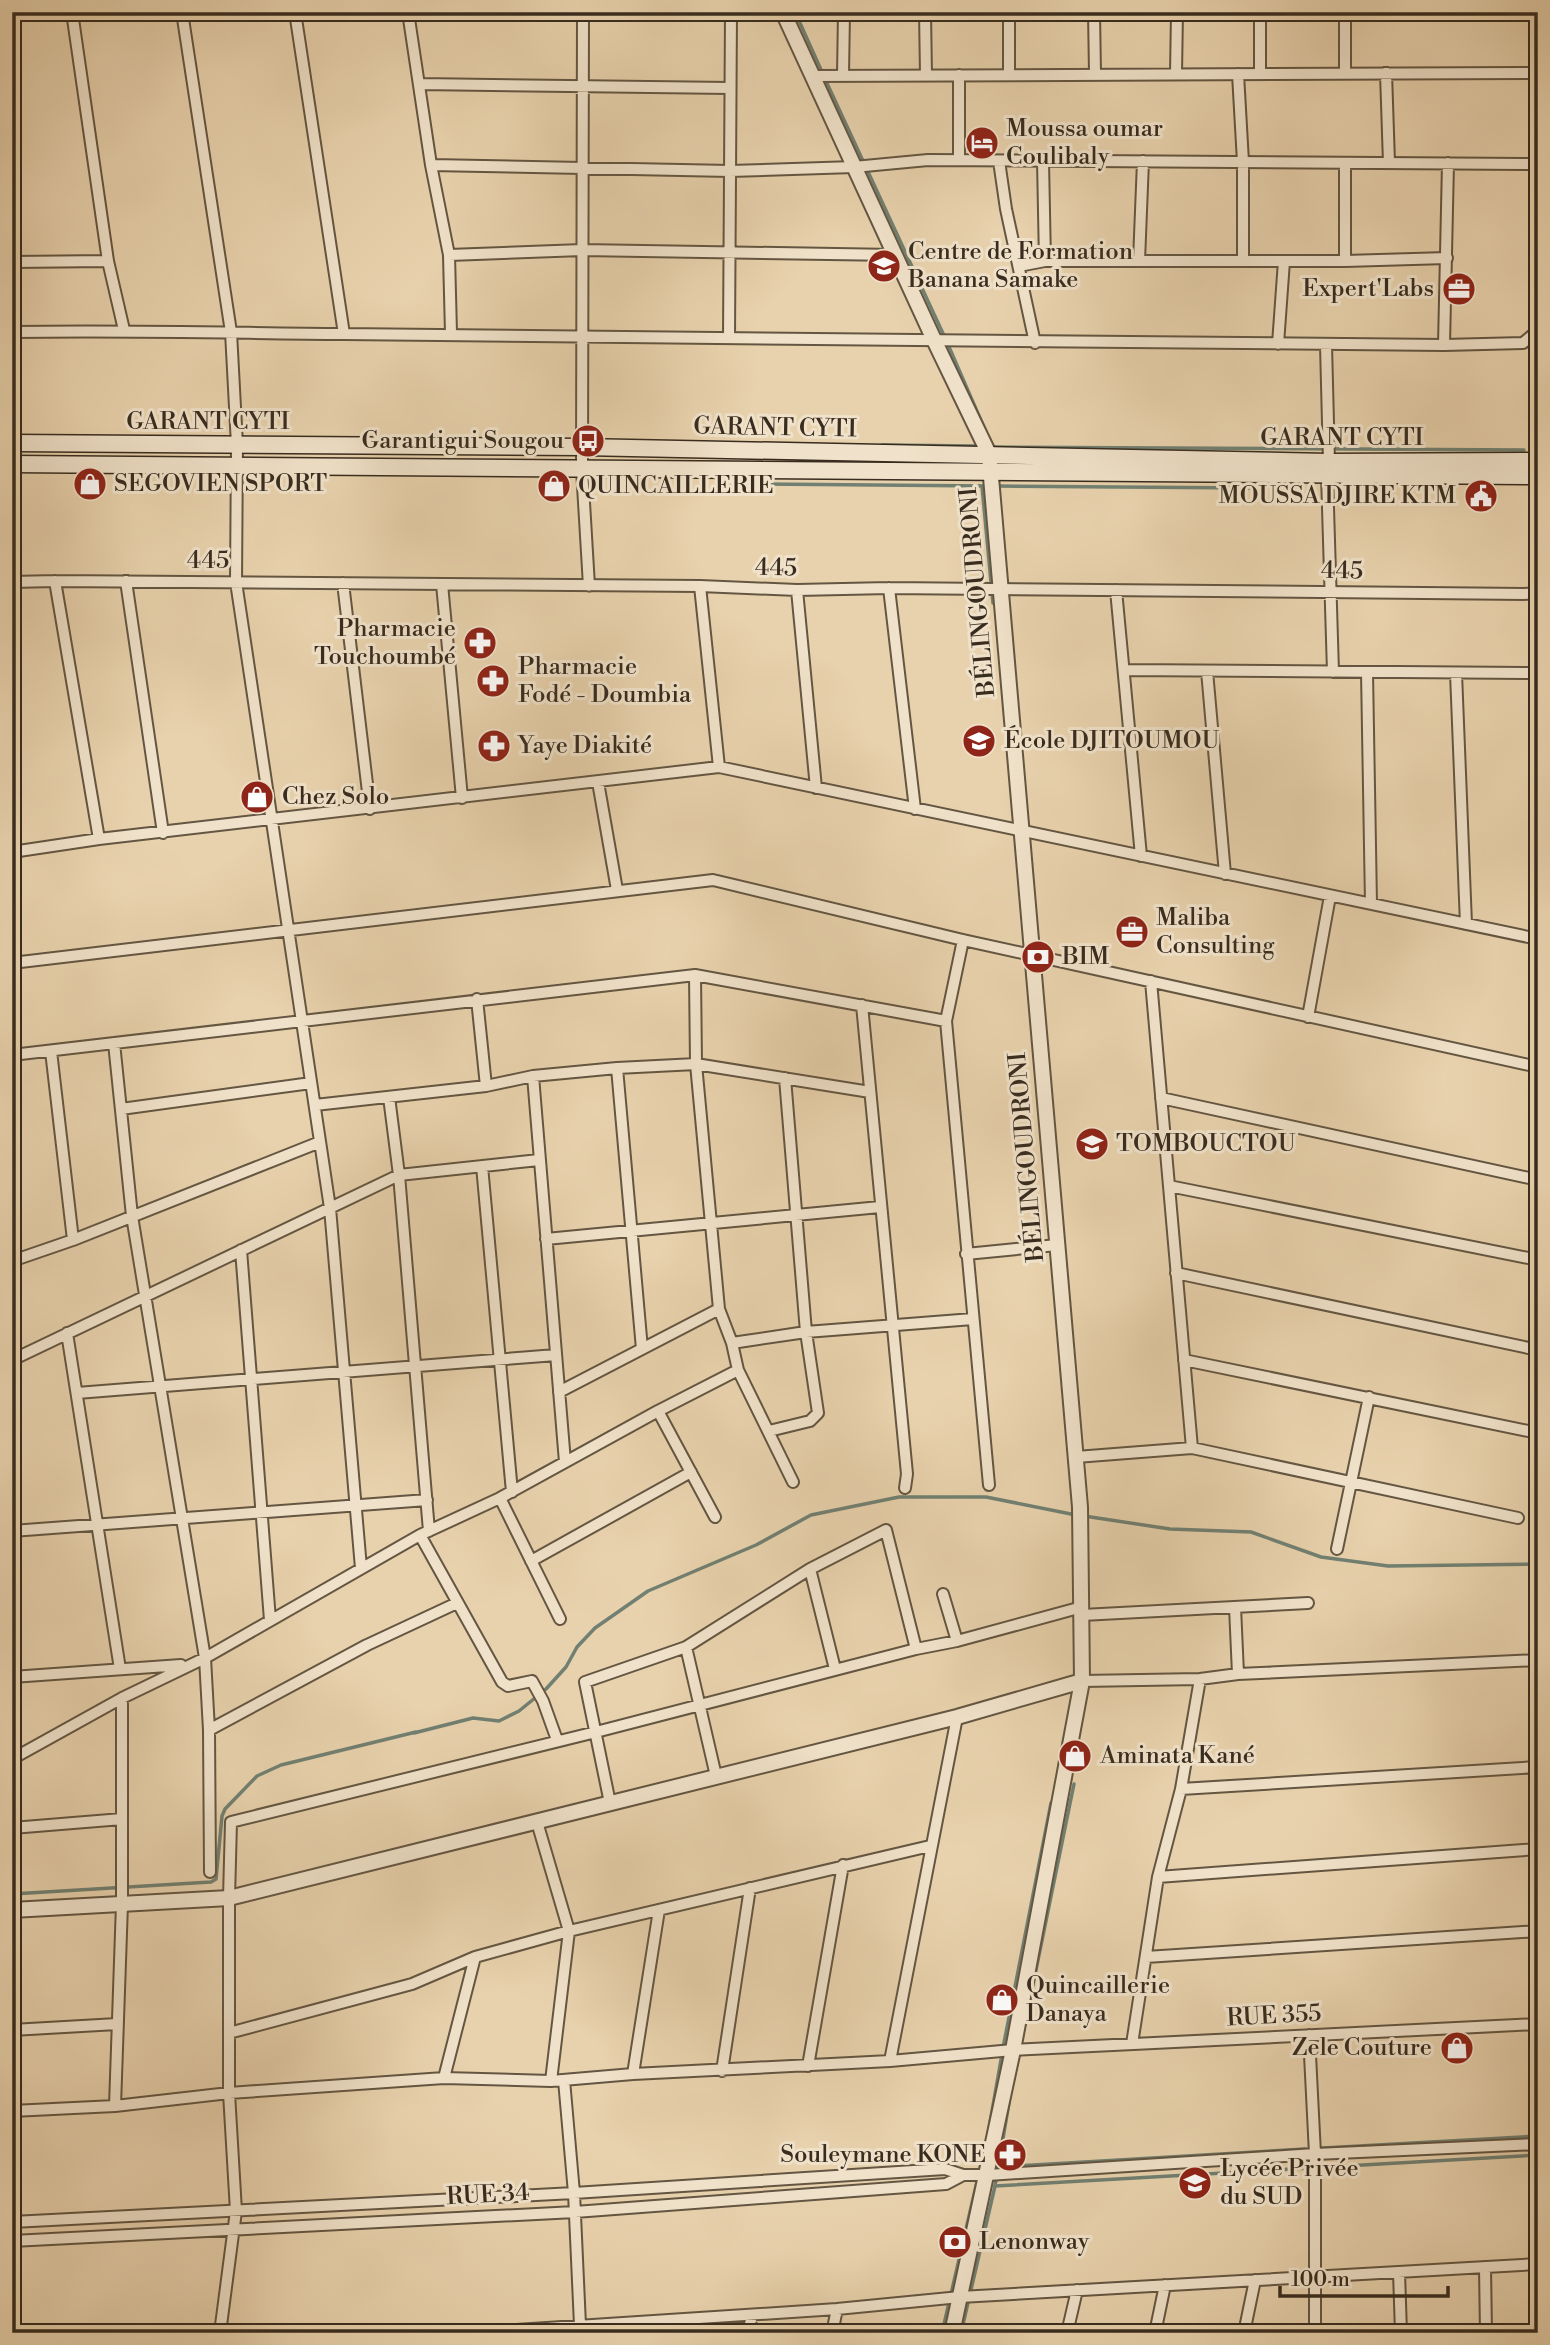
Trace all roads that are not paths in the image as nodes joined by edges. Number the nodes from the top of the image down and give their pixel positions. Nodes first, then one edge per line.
1 (72, 12) edge
2 (182, 12) edge
3 (295, 12) edge
4 (408, 12) edge
5 (583, 12) edge
6 (731, 12) edge
7 (783, 12) edge
8 (844, 12) edge
9 (925, 12) edge
10 (1009, 12) edge
11 (1094, 12) edge
12 (1177, 12) edge
13 (1260, 12) edge
14 (1345, 12) edge
15 (1535, 12) edge
16 (1345, 73) junction
17 (1386, 73) junction
18 (1534, 73) junction
19 (1176, 74) junction
20 (1238, 74) junction
21 (1259, 74) junction
22 (843, 75) junction
23 (926, 75) junction
24 (959, 75) junction
25 (1009, 75) junction
26 (1095, 75) junction
27 (812, 76) junction
28 (420, 84) junction
29 (583, 86) junction
30 (730, 88) junction
31 (959, 160) junction
32 (1044, 160) junction
33 (999, 161) junction
34 (1143, 161) junction
35 (1243, 162) junction
36 (1345, 163) junction
37 (1389, 163) junction
38 (1448, 163) junction
39 (1536, 164) edge
40 (431, 165) junction
41 (855, 166) junction
42 (582, 168) junction
43 (730, 171) junction
44 (582, 250) junction
45 (730, 253) junction
46 (449, 255) junction
47 (895, 255) junction
48 (1447, 258) junction
49 (108, 261) junction
50 (1045, 261) junction
51 (1139, 261) junction
52 (1243, 261) junction
53 (1284, 261) junction
54 (1345, 261) junction
55 (12, 262) edge
56 (1019, 266) junction
57 (124, 330) junction
58 (12, 332) edge
59 (231, 332) junction
60 (451, 333) junction
61 (344, 334) junction
62 (582, 336) junction
63 (729, 338) junction
64 (934, 342) junction
65 (1035, 343) junction
66 (1278, 344) junction
67 (1326, 345) junction
68 (1444, 345) junction
69 (12, 443) edge
70 (237, 445) junction
71 (582, 447) junction
72 (1538, 461) edge
73 (990, 463) junction
74 (12, 464) edge
75 (237, 466) junction
76 (582, 468) junction
77 (1328, 468) junction
78 (1538, 476) edge
79 (55, 581) junction
80 (12, 582) edge
81 (127, 582) junction
82 (236, 582) junction
83 (343, 583) junction
84 (442, 584) junction
85 (589, 586) junction
86 (701, 586) junction
87 (889, 588) junction
88 (1000, 589) junction
89 (797, 590) junction
90 (1116, 590) junction
91 (1331, 592) junction
92 (1538, 594) edge
93 (1124, 670) junction
94 (1207, 671) junction
95 (1333, 672) junction
96 (1367, 672) junction
97 (1456, 673) junction
98 (1538, 673) edge
99 (719, 767) junction
100 (598, 782) junction
101 (816, 788) junction
102 (462, 798) junction
103 (370, 809) junction
104 (915, 809) junction
105 (272, 821) junction
106 (1022, 832) junction
107 (163, 833) junction
108 (99, 839) junction
109 (12, 852) edge
110 (1141, 856) junction
111 (1225, 874) junction
112 (617, 890) junction
113 (1329, 896) junction
114 (1371, 904) junction
115 (1466, 924) junction
116 (289, 930) junction
117 (1538, 939) edge
118 (963, 940) junction
119 (1032, 955) junction
120 (12, 963) edge
121 (695, 975) junction
122 (1151, 981) junction
123 (477, 999) junction
124 (862, 1005) junction
125 (1308, 1017) junction
126 (302, 1021) junction
127 (946, 1021) junction
128 (114, 1043) junction
129 (51, 1051) junction
130 (12, 1055) edge
131 (696, 1064) junction
132 (1538, 1067) edge
133 (617, 1068) junction
134 (533, 1076) junction
135 (785, 1078) junction
136 (312, 1083) junction
137 (486, 1086) junction
138 (870, 1092) junction
139 (389, 1097) junction
140 (1161, 1098) junction
141 (315, 1105) junction
142 (121, 1109) junction
143 (320, 1142) junction
144 (539, 1160) junction
145 (482, 1166) junction
146 (399, 1175) junction
147 (1538, 1180) edge
148 (1169, 1186) junction
149 (880, 1207) junction
150 (330, 1208) junction
151 (796, 1215) junction
152 (132, 1216) junction
153 (711, 1223) junction
154 (631, 1231) junction
155 (546, 1239) junction
156 (73, 1240) junction
157 (1057, 1245) junction
158 (241, 1250) junction
159 (966, 1254) junction
160 (1538, 1260) edge
161 (12, 1261) edge
162 (1176, 1273) junction
163 (145, 1295) junction
164 (719, 1309) junction
165 (973, 1319) junction
166 (891, 1325) junction
167 (806, 1332) junction
168 (67, 1334) junction
169 (732, 1343) junction
170 (642, 1349) junction
171 (1538, 1350) edge
172 (556, 1355) junction
173 (12, 1360) edge
174 (500, 1360) junction
175 (1184, 1360) junction
176 (415, 1366) junction
177 (738, 1370) junction
178 (344, 1372) junction
179 (251, 1379) junction
180 (160, 1387) junction
181 (559, 1391) junction
182 (77, 1393) junction
183 (1369, 1397) junction
184 (658, 1411) junction
185 (769, 1431) junction
186 (1538, 1433) edge
187 (1192, 1448) junction
188 (1076, 1457) junction
189 (565, 1462) junction
190 (691, 1472) junction
191 (793, 1482) dead end
192 (1351, 1482) junction
193 (989, 1485) dead end
194 (905, 1488) dead end
195 (512, 1492) junction
196 (500, 1498) junction
197 (427, 1500) junction
198 (355, 1505) junction
199 (262, 1512) junction
200 (715, 1517) dead end
201 (181, 1518) junction
202 (1518, 1518) dead end
203 (98, 1525) junction
204 (12, 1531) edge
205 (425, 1533) junction
206 (1337, 1549) dead end
207 (531, 1560) junction
208 (361, 1568) junction
209 (810, 1569) junction
210 (943, 1594) dead end
211 (1308, 1603) dead end
212 (457, 1604) junction
213 (1235, 1607) junction
214 (1082, 1611) junction
215 (560, 1619) dead end
216 (270, 1620) junction
217 (957, 1641) junction
218 (686, 1647) junction
219 (916, 1649) junction
220 (205, 1658) junction
221 (1538, 1660) edge
222 (187, 1664) junction
223 (120, 1669) junction
224 (835, 1670) junction
225 (1238, 1674) junction
226 (12, 1677) edge
227 (1200, 1679) junction
228 (1082, 1681) junction
229 (122, 1698) junction
230 (700, 1704) junction
231 (957, 1717) junction
232 (12, 1730) edge
233 (209, 1730) junction
234 (596, 1732) junction
235 (557, 1740) junction
236 (14, 1759) edge
237 (1538, 1767) edge
238 (716, 1776) junction
239 (1181, 1789) junction
240 (610, 1803) junction
241 (122, 1819) junction
242 (537, 1822) junction
243 (12, 1828) edge
244 (930, 1846) junction
245 (1538, 1849) edge
246 (843, 1865) junction
247 (210, 1872) dead end
248 (1158, 1877) junction
249 (750, 1888) junction
250 (229, 1898) junction
251 (122, 1900) junction
252 (12, 1910) edge
253 (659, 1910) junction
254 (569, 1931) junction
255 (1538, 1931) edge
256 (475, 1957) junction
257 (1146, 1957) junction
258 (117, 2024) junction
259 (1538, 2024) edge
260 (12, 2030) edge
261 (229, 2033) junction
262 (1309, 2035) junction
263 (1132, 2045) junction
264 (1013, 2050) junction
265 (890, 2061) junction
266 (807, 2066) junction
267 (722, 2071) junction
268 (633, 2074) junction
269 (444, 2078) junction
270 (564, 2080) junction
271 (551, 2081) junction
272 (229, 2093) junction
273 (115, 2106) junction
274 (12, 2111) edge
275 (1538, 2144) edge
276 (1315, 2154) junction
277 (963, 2175) junction
278 (988, 2175) junction
279 (574, 2193) junction
280 (236, 2211) junction
281 (575, 2212) junction
282 (12, 2222) edge
283 (233, 2230) junction
284 (12, 2241) edge
285 (1538, 2264) edge
286 (1485, 2267) junction
287 (1399, 2272) junction
288 (1315, 2277) junction
289 (1255, 2280) junction
290 (1166, 2285) junction
291 (1077, 2290) junction
292 (960, 2297) junction
293 (837, 2309) junction
294 (752, 2315) junction
295 (663, 2327) edge
296 (579, 2329) edge
297 (511, 2331) edge
298 (220, 2333) edge
299 (469, 2333) edge
300 (748, 2333) edge
301 (832, 2333) edge
302 (952, 2333) edge
303 (1067, 2333) edge
304 (1155, 2333) edge
305 (1244, 2333) edge
306 (1315, 2333) edge
307 (1401, 2333) edge
308 (1486, 2333) edge

1 - 49 street
2 - 59 street
3 - 61 street
4 - 28 street
5 - 29 street
6 - 30 street
7 - 27 street, BÉLINGOUDRONI
8 - 22 street
9 - 23 street
10 - 25 street
11 - 26 street
12 - 19 street
13 - 21 street
14 - 16 street
15 - 18 street
16 - 17 street
16 - 21 street
17 - 18 street
17 - 37 street
18 - 39 street
19 - 20 street
19 - 26 street
20 - 21 street
20 - 35 street
22 - 23 street
22 - 27 street
23 - 24 street
24 - 25 street
24 - 31 street
25 - 26 street
27 - 41 street, BÉLINGOUDRONI
28 - 29 street
28 - 40 street
29 - 30 street
29 - 42 street
30 - 43 street
31 - 33 street
31 - 41 street
32 - 33 street
32 - 34 street
32 - 50 street
33 - 56 street
34 - 35 street
34 - 51 street
35 - 36 street
35 - 52 street
36 - 37 street
36 - 54 street
37 - 38 street
38 - 39 street
38 - 48 street
39 - 68 street
40 - 42 street
40 - 46 street
41 - 43 street
41 - 47 street, BÉLINGOUDRONI
42 - 43 street
42 - 44 street
43 - 45 street
44 - 45 street
44 - 46 street
44 - 62 street
45 - 47 street
45 - 63 street
46 - 60 street
47 - 64 street, BÉLINGOUDRONI
48 - 54 street
48 - 68 street
49 - 55 street
49 - 57 street
50 - 51 street
50 - 56 street
51 - 52 street
52 - 53 street
53 - 54 street
53 - 66 street
56 - 65 street
57 - 58 street
57 - 59 street
59 - 61 street
59 - 70 street
60 - 61 street
60 - 62 street
62 - 63 street
62 - 71 street
63 - 64 street
64 - 65 street
64 - 73 street, BÉLINGOUDRONI
65 - 66 street
66 - 67 street
67 - 68 street
67 - 77 street
69 - 70 main road, GARANT CYTI
70 - 71 main road, GARANT CYTI
70 - 75 street
71 - 73 main road, GARANT CYTI
71 - 76 street
72 - 77 main road, GARANT CYTI
73 - 76 main road, GARANT CYTI
73 - 77 main road, GARANT CYTI
73 - 88 street, BÉLINGOUDRONI
74 - 75 main road, GARANT CYTI
75 - 76 main road, GARANT CYTI
75 - 82 street
76 - 85 street
77 - 78 main road, GARANT CYTI
77 - 91 street
79 - 80 street, 445
79 - 81 street, 445
79 - 108 street
81 - 82 street, 445
81 - 107 street
82 - 83 street, 445
82 - 105 street
83 - 84 street, 445
83 - 103 street
84 - 85 street, 445
84 - 102 street
85 - 86 street, 445
86 - 89 street, 445
86 - 99 street
87 - 88 street, 445
87 - 89 street, 445
87 - 104 street
88 - 90 street, 445
88 - 106 street, BÉLINGOUDRONI
89 - 101 street
90 - 91 street, 445
90 - 93 street
91 - 92 street, 445
91 - 95 street
93 - 94 street
93 - 110 street
94 - 95 street
94 - 111 street
95 - 96 street
96 - 97 street
96 - 114 street
97 - 98 street
97 - 115 street
99 - 100 street
99 - 101 street
100 - 102 street
100 - 112 street
101 - 104 street
102 - 103 street
103 - 105 street
104 - 106 street
105 - 107 street
105 - 116 street
106 - 110 street
106 - 119 street, BÉLINGOUDRONI
107 - 108 street
108 - 109 street
110 - 111 street
111 - 113 street
112 - 116 street
112 - 118 street
113 - 114 street
113 - 125 street
114 - 115 street
115 - 117 street
116 - 120 street
116 - 126 street
118 - 119 street
118 - 127 street
119 - 122 street
119 - 157 street, BÉLINGOUDRONI
121 - 123 street
121 - 124 street
121 - 131 street
122 - 125 street
122 - 140 street
123 - 126 street
123 - 137 street
124 - 127 street
124 - 138 street
125 - 132 street
126 - 128 street
126 - 136 street
127 - 159 street
128 - 129 street
128 - 142 street
129 - 130 street
129 - 156 street
131 - 133 street
131 - 135 street
131 - 153 street
133 - 134 street
133 - 154 street
134 - 137 street
134 - 144 street
135 - 138 street
135 - 151 street
136 - 141 street
136 - 142 street
137 - 139 street
138 - 149 street
139 - 141 street
139 - 146 street
140 - 147 street
140 - 148 street
141 - 143 street
142 - 152 street
143 - 150 street
143 - 152 street
144 - 145 street
144 - 155 street
145 - 146 street
145 - 174 street
146 - 150 street
146 - 176 street
148 - 160 street
148 - 162 street
149 - 151 street
149 - 166 street
150 - 158 street
150 - 178 street
151 - 153 street
151 - 167 street
152 - 156 street
152 - 163 street
153 - 154 street
153 - 164 street
154 - 155 street
154 - 170 street
155 - 172 street
156 - 161 street
157 - 159 street
157 - 188 street, BÉLINGOUDRONI
158 - 163 street
158 - 179 street
159 - 165 street
162 - 171 street
162 - 175 street
163 - 168 street
163 - 180 street
164 - 169 street
164 - 170 street
165 - 166 street
165 - 193 street
166 - 167 street
166 - 194 street
167 - 169 street
167 - 185 street
168 - 173 street
168 - 182 street
169 - 177 street
170 - 181 street
172 - 174 street
172 - 181 street
174 - 176 street
174 - 195 street
175 - 183 street
175 - 187 street
176 - 178 street
176 - 197 street
177 - 184 street
177 - 185 street
178 - 179 street
178 - 198 street
179 - 180 street
179 - 199 street
180 - 182 street
180 - 201 street
181 - 189 street
182 - 203 street
183 - 186 street
183 - 192 street
184 - 189 street
184 - 190 street
185 - 191 street
187 - 188 street
187 - 192 street
188 - 214 street, BÉLINGOUDRONI
189 - 195 street
190 - 200 street
190 - 207 street
192 - 202 street
192 - 206 street
195 - 196 street
196 - 205 street
196 - 207 street
197 - 198 street
197 - 205 street
198 - 199 street
198 - 208 street
199 - 201 street
199 - 216 street
201 - 203 street
201 - 220 street
203 - 204 street
203 - 223 street
205 - 208 street
205 - 212 street
207 - 215 street
208 - 216 street
209 - 218 street
209 - 219 street
209 - 224 street
210 - 217 street
211 - 213 street
212 - 233 street
212 - 235 street
213 - 214 street
213 - 225 street
214 - 217 street
214 - 228 street, BÉLINGOUDRONI
216 - 220 street
217 - 219 street
218 - 230 street
218 - 234 street
219 - 224 street
220 - 222 street
220 - 233 street
221 - 225 street
222 - 223 street
222 - 229 street
223 - 226 street
224 - 230 street
225 - 227 street
227 - 228 street
227 - 239 street
228 - 231 street
228 - 264 street, BÉLINGOUDRONI
229 - 236 street
229 - 241 street
230 - 234 street
230 - 238 street
231 - 238 street
231 - 244 street
232 - 236 street
233 - 247 street
234 - 235 street
234 - 240 street
235 - 250 street
237 - 239 street
238 - 240 street
239 - 248 street
240 - 242 street
241 - 243 street
241 - 251 street
242 - 250 street
242 - 254 street
244 - 246 street
244 - 265 street
245 - 248 street
246 - 249 street
246 - 266 street
248 - 257 street
249 - 253 street
249 - 267 street
250 - 251 street
250 - 261 street
251 - 252 street
251 - 258 street
253 - 254 street
253 - 268 street
254 - 256 street
254 - 271 street
255 - 257 street
256 - 261 street
256 - 269 street
257 - 263 street
258 - 260 street
258 - 273 street
259 - 262 street, RUE 355
261 - 272 street
262 - 263 street, RUE 355
262 - 276 street
263 - 264 street, RUE 355
264 - 265 street, RUE 355
264 - 278 street, BÉLINGOUDRONI
265 - 266 street, RUE 355
266 - 267 street, RUE 355
267 - 268 street, RUE 355
268 - 270 street, RUE 355
269 - 271 street, RUE 355
269 - 272 street, RUE 355
270 - 271 street, RUE 355
270 - 279 street
272 - 273 street, RUE 355
272 - 280 street
273 - 274 street, RUE 355
275 - 276 street, RUE 34
276 - 278 street, RUE 34
276 - 288 street
277 - 278 street, RUE 34
277 - 279 street, RUE 34
277 - 281 street, RUE 34
278 - 292 street, BÉLINGOUDRONI
279 - 280 street, RUE 34
279 - 281 street
280 - 282 street, RUE 34
280 - 283 street
281 - 283 street, RUE 34
281 - 296 street
283 - 284 street, RUE 34
283 - 298 street
285 - 286 street
286 - 287 street
286 - 308 street
287 - 288 street
287 - 307 street
288 - 289 street
288 - 306 street
289 - 290 street
289 - 305 street
290 - 291 street
290 - 304 street
291 - 292 street
291 - 303 street
292 - 293 street
292 - 302 street, BÉLINGOUDRONI
293 - 294 street
293 - 301 street
294 - 295 street
294 - 300 street
295 - 296 street
296 - 297 street
297 - 299 street

